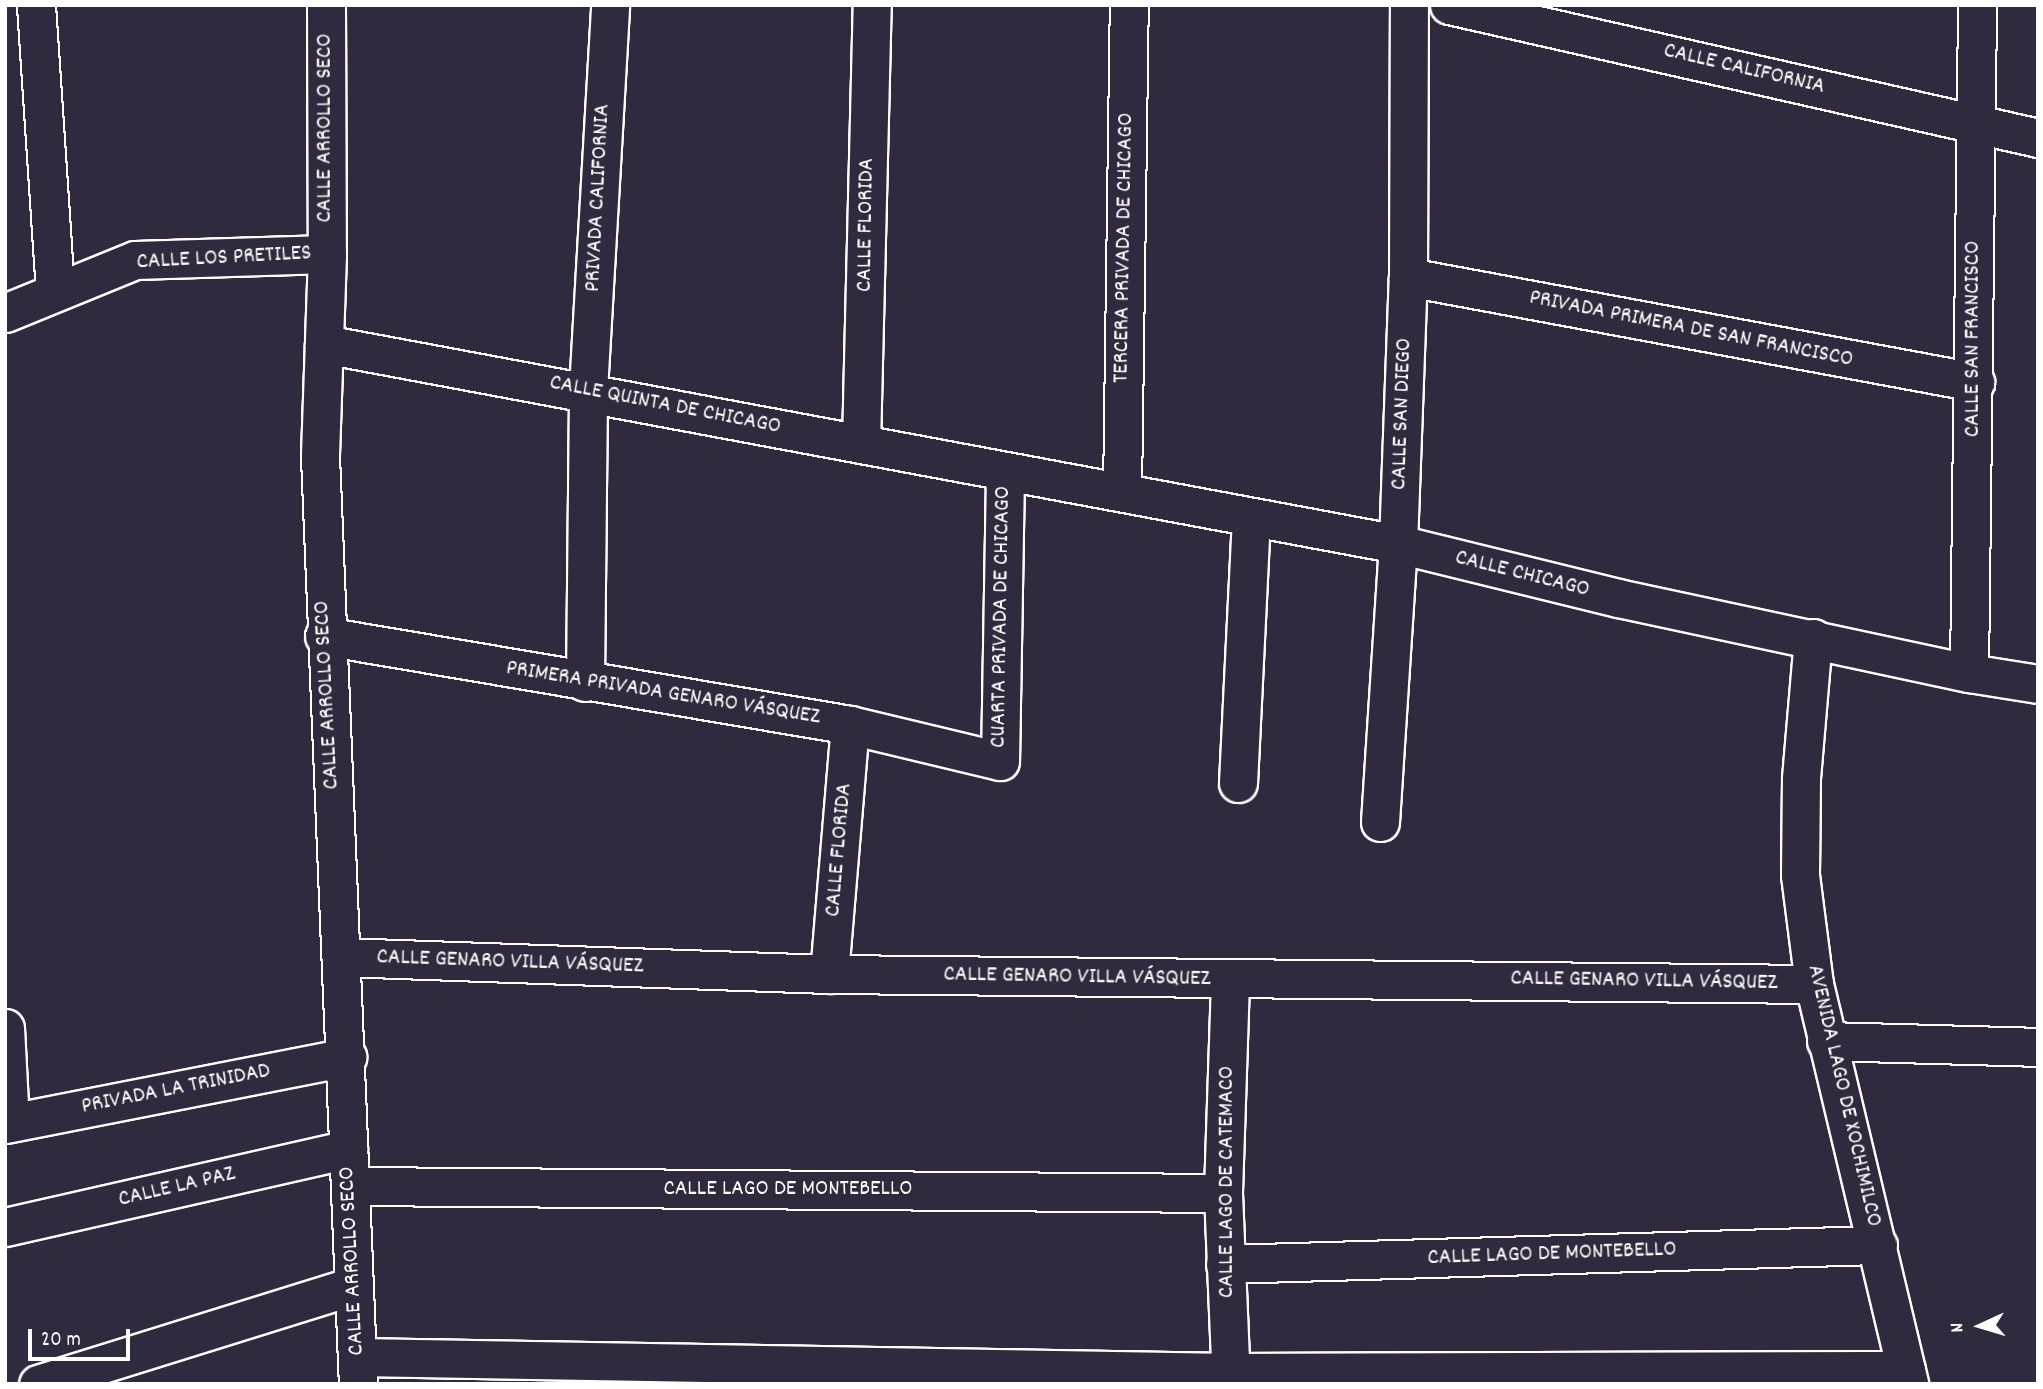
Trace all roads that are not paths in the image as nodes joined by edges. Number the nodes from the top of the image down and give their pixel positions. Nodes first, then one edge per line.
1 (36, 5) edge
2 (326, 5) edge
3 (610, 5) edge
4 (872, 5) edge
5 (1129, 5) edge
6 (1409, 5) edge
7 (1450, 5) edge
8 (1976, 5) edge
9 (1974, 125) junction
10 (2038, 138) edge
11 (327, 254) junction
12 (1408, 277) junction
13 (55, 290) junction
14 (5, 313) edge
15 (324, 344) junction
16 (1975, 382) junction
17 (588, 390) junction
18 (861, 444) junction
19 (1005, 473) junction
20 (1122, 492) junction
21 (1251, 520) junction
22 (1398, 544) junction
23 (324, 636) junction
24 (1813, 638) junction
25 (1969, 673) junction
26 (585, 682) junction
27 (2038, 684) edge
28 (850, 725) junction
29 (1000, 761) joint
30 (1238, 782) dead end
31 (1380, 821) dead end
32 (341, 957) junction
33 (829, 974) junction
34 (1230, 981) junction
35 (1814, 984) junction
36 (5, 1028) edge
37 (1826, 1041) junction
38 (2038, 1047) edge
39 (347, 1057) junction
40 (8, 1124) edge
41 (348, 1149) junction
42 (352, 1186) junction
43 (1223, 1193) junction
44 (5, 1227) edge
45 (1878, 1245) junction
46 (1225, 1264) junction
47 (353, 1286) junction
48 (358, 1370) edge
49 (1907, 1377) edge
50 (1231, 1378) edge
51 (38, 1384) edge

1 - 13 street
2 - 11 street, CALLE ARROLLO SECO
3 - 17 street, PRIVADA CALIFORNIA
4 - 18 street, CALLE FLORIDA
5 - 20 street, TERCERA PRIVADA DE CHICAGO
6 - 12 street, CALLE SAN DIEGO
7 - 9 street, CALLE CALIFORNIA
8 - 9 street, CALLE SAN FRANCISCO
9 - 10 street, CALLE CALIFORNIA
9 - 16 street, CALLE SAN FRANCISCO
11 - 13 street, CALLE LOS PRETILES
11 - 15 street, CALLE ARROLLO SECO
12 - 16 street, PRIVADA PRIMERA DE SAN FRANCISCO
12 - 22 street, CALLE SAN DIEGO
13 - 14 street, CALLE LOS PRETILES
15 - 17 street, CALLE QUINTA DE CHICAGO
15 - 23 street, CALLE ARROLLO SECO
16 - 25 street, CALLE SAN FRANCISCO
17 - 18 street, CALLE QUINTA DE CHICAGO
17 - 26 street
18 - 19 street, CALLE QUINTA DE CHICAGO
19 - 20 street, CALLE CHICAGO
19 - 29 street, CUARTA PRIVADA DE CHICAGO
20 - 21 street, CALLE CHICAGO
21 - 22 street, CALLE CHICAGO
21 - 30 street
22 - 24 street, CALLE CHICAGO
22 - 31 street, CALLE SAN DIEGO
23 - 26 street, PRIMERA PRIVADA GENARO VÁSQUEZ
23 - 32 street, CALLE ARROLLO SECO
24 - 25 street, CALLE CHICAGO
24 - 35 street, AVENIDA LAGO DE XOCHIMILCO
25 - 27 street, CALLE CHICAGO
26 - 28 street, PRIMERA PRIVADA GENARO VÁSQUEZ
28 - 29 street, PRIMERA PRIVADA GENARO VÁSQUEZ
28 - 33 street, CALLE FLORIDA
32 - 33 street, CALLE GENARO VILLA VÁSQUEZ
32 - 39 street, CALLE ARROLLO SECO
33 - 34 street, CALLE GENARO VILLA VÁSQUEZ
34 - 35 street, CALLE GENARO VILLA VÁSQUEZ
34 - 43 street, CALLE LAGO DE CATEMACO
35 - 37 street, AVENIDA LAGO DE XOCHIMILCO
36 - 40 street
37 - 38 street
37 - 45 street, AVENIDA LAGO DE XOCHIMILCO
39 - 40 street, PRIVADA LA TRINIDAD
39 - 41 street, CALLE ARROLLO SECO
41 - 42 street, CALLE ARROLLO SECO
41 - 44 street, CALLE LA PAZ
42 - 43 street, CALLE LAGO DE MONTEBELLO
42 - 47 street, CALLE ARROLLO SECO
43 - 46 street, CALLE LAGO DE CATEMACO
45 - 46 street, CALLE LAGO DE MONTEBELLO
45 - 49 street, AVENIDA LAGO DE XOCHIMILCO
46 - 50 street, CALLE LAGO DE CATEMACO
47 - 48 street, CALLE ARROLLO SECO
47 - 51 street
48 - 50 street
49 - 50 street

